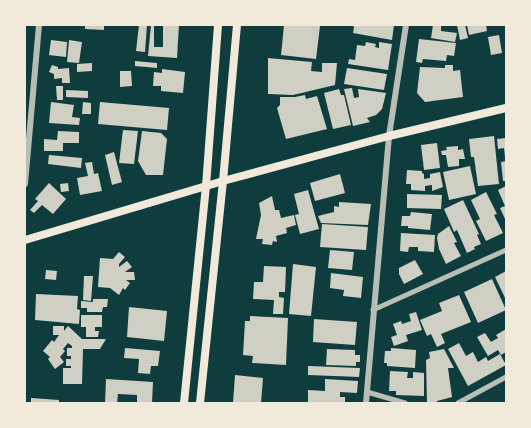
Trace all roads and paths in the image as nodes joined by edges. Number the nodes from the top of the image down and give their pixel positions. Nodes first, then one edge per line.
1 (39, 25) edge
2 (218, 25) edge
3 (237, 25) edge
4 (406, 25) edge
5 (506, 108) edge
6 (389, 136) junction
7 (223, 181) junction
8 (25, 184) edge
9 (206, 186) junction
10 (25, 240) edge
11 (506, 250) edge
12 (373, 310) junction
13 (506, 377) edge
14 (367, 392) junction
15 (184, 403) edge
16 (200, 403) edge
17 (366, 403) edge
18 (406, 403) edge
19 (458, 403) edge

1 - 8 street
2 - 9 main road
3 - 7 main road
4 - 6 street
5 - 6 main road
6 - 7 main road
6 - 12 street
7 - 9 main road
7 - 16 main road
9 - 10 main road
9 - 15 main road
11 - 12 street
12 - 14 street
13 - 19 street
14 - 17 street
14 - 18 street

